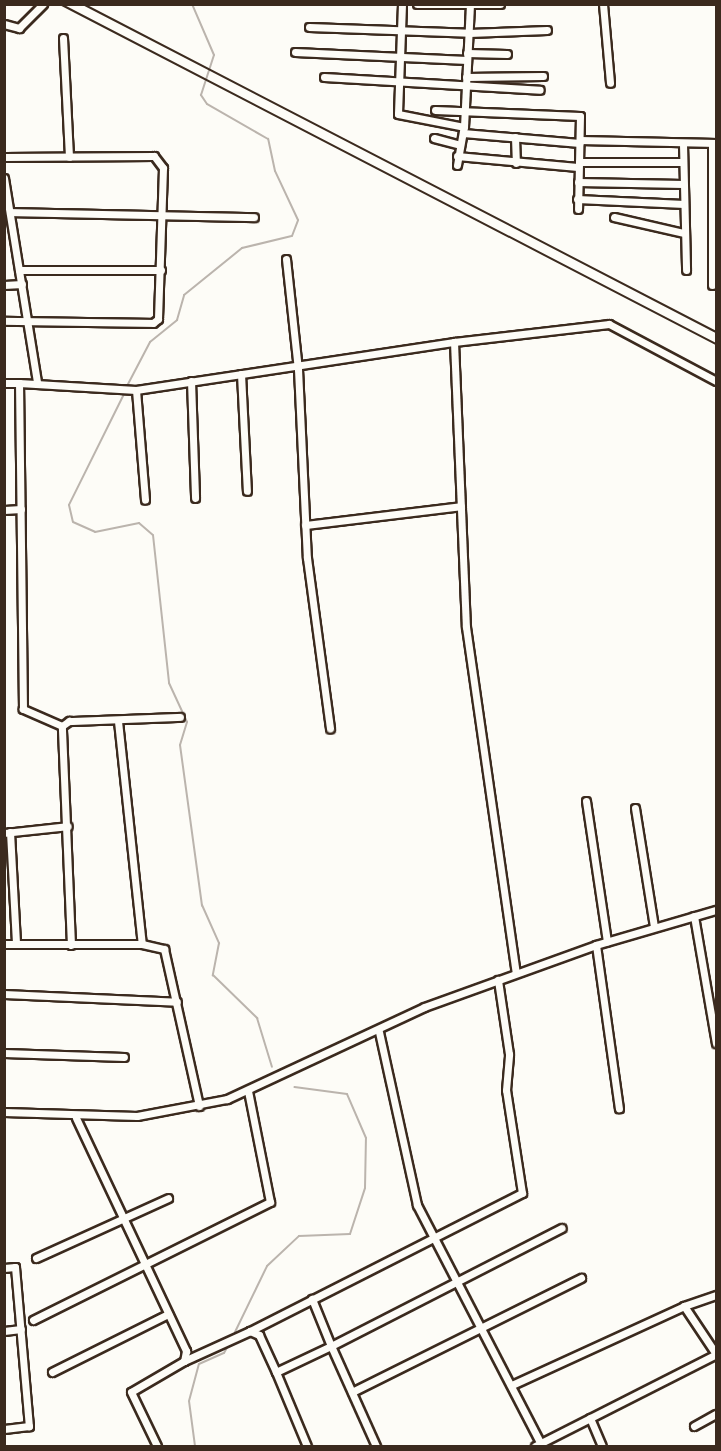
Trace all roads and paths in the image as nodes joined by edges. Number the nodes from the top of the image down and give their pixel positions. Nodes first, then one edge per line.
1 (43, 4) edge
2 (402, 4) edge
3 (417, 4) edge
4 (500, 4) edge
5 (603, 4) edge
6 (470, 6) junction
7 (4, 24) edge
8 (309, 27) dead end
9 (400, 29) junction
10 (547, 30) dead end
11 (469, 33) junction
12 (63, 38) dead end
13 (295, 52) dead end
14 (507, 54) dead end
15 (399, 56) junction
16 (467, 57) junction
17 (543, 76) dead end
18 (324, 77) dead end
19 (466, 77) junction
20 (397, 81) junction
21 (610, 83) dead end
22 (466, 87) junction
23 (540, 90) dead end
24 (435, 110) dead end
25 (465, 111) junction
26 (464, 130) junction
27 (515, 137) junction
28 (434, 138) dead end
29 (580, 142) junction
30 (714, 143) edge
31 (683, 144) junction
32 (460, 145) junction
33 (457, 156) junction
34 (4, 157) edge
35 (69, 157) junction
36 (683, 162) junction
37 (516, 163) junction
38 (457, 165) dead end
39 (578, 165) junction
40 (4, 178) edge
41 (578, 182) junction
42 (684, 184) junction
43 (577, 199) junction
44 (684, 204) junction
45 (578, 209) dead end
46 (10, 212) junction
47 (162, 215) junction
48 (254, 216) dead end
49 (614, 217) dead end
50 (684, 233) junction
51 (286, 259) dead end
52 (20, 270) junction
53 (161, 270) junction
54 (686, 270) dead end
55 (22, 284) junction
56 (4, 285) edge
57 (712, 285) dead end
58 (27, 320) junction
59 (4, 321) edge
60 (454, 342) junction
61 (298, 369) junction
62 (241, 374) junction
63 (191, 381) junction
64 (717, 381) edge
65 (37, 382) junction
66 (4, 383) edge
67 (19, 383) junction
68 (133, 389) junction
69 (247, 491) dead end
70 (195, 498) dead end
71 (145, 500) dead end
72 (461, 506) junction
73 (21, 509) junction
74 (4, 510) edge
75 (305, 525) junction
76 (180, 717) dead end
77 (118, 721) junction
78 (62, 726) junction
79 (330, 728) dead end
80 (586, 801) dead end
81 (635, 808) dead end
82 (68, 826) junction
83 (7, 833) edge
84 (717, 910) edge
85 (694, 916) junction
86 (654, 926) junction
87 (608, 941) junction
88 (4, 944) edge
89 (16, 944) junction
90 (142, 944) junction
91 (71, 945) junction
92 (596, 945) junction
93 (516, 972) junction
94 (498, 980) junction
95 (4, 994) edge
96 (177, 1002) junction
97 (379, 1032) junction
98 (717, 1043) edge
99 (4, 1053) edge
100 (124, 1057) dead end
101 (248, 1091) junction
102 (199, 1106) junction
103 (619, 1108) dead end
104 (4, 1112) edge
105 (76, 1118) junction
106 (168, 1198) dead end
107 (123, 1219) junction
108 (562, 1228) dead end
109 (437, 1236) junction
110 (36, 1258) dead end
111 (146, 1267) junction
112 (4, 1268) edge
113 (581, 1278) dead end
114 (461, 1283) junction
115 (717, 1295) edge
116 (312, 1299) junction
117 (684, 1306) junction
118 (168, 1314) junction
119 (33, 1320) dead end
120 (483, 1326) junction
121 (21, 1329) junction
122 (4, 1331) edge
123 (250, 1331) junction
124 (331, 1346) junction
125 (716, 1354) edge
126 (184, 1361) junction
127 (52, 1372) dead end
128 (276, 1372) junction
129 (514, 1384) junction
130 (352, 1392) junction
131 (717, 1414) edge
132 (590, 1418) junction
133 (694, 1426) dead end
134 (4, 1429) edge
135 (539, 1445) edge
136 (157, 1446) edge
137 (307, 1446) edge
138 (376, 1446) edge
139 (602, 1446) edge

1 - 7 street
2 - 9 street
3 - 6 street
4 - 6 street
5 - 21 street
6 - 11 street
8 - 9 street
9 - 11 street
9 - 15 street
10 - 11 street
11 - 16 street
12 - 35 street
13 - 15 street
14 - 16 street
15 - 16 street
15 - 20 street
16 - 19 street
17 - 19 street
18 - 20 street
19 - 22 street
20 - 22 street
20 - 26 street
22 - 23 street
22 - 25 street
24 - 25 street
25 - 26 street
25 - 29 street
26 - 27 street
26 - 32 street
27 - 29 street
27 - 37 street
28 - 32 street
29 - 31 street
29 - 39 street
30 - 31 street
30 - 57 street
31 - 36 street
32 - 33 street
33 - 37 street
33 - 38 street
34 - 35 street
35 - 47 street
36 - 39 street
36 - 42 street
37 - 39 street
39 - 41 street
40 - 46 street
41 - 42 street
41 - 43 street
42 - 44 street
43 - 44 street
43 - 45 street
44 - 50 street
46 - 47 street
46 - 52 street
47 - 48 street
47 - 53 street
49 - 50 street
50 - 54 street
51 - 61 street
52 - 53 street
52 - 55 street
53 - 58 street
55 - 56 street
55 - 58 street
58 - 59 street
58 - 65 street
60 - 61 street
60 - 64 street
60 - 72 street
61 - 62 street
61 - 75 street
62 - 63 street
62 - 69 street
63 - 68 street
63 - 70 street
65 - 67 street
65 - 68 street
66 - 67 street
67 - 73 street
68 - 71 street
72 - 75 street
72 - 93 street
73 - 74 street
73 - 78 street
75 - 79 street
76 - 77 street
77 - 78 street
77 - 90 street
78 - 82 street
80 - 87 street
81 - 86 street
82 - 83 street
82 - 91 street
83 - 89 street
84 - 85 street
85 - 86 street
85 - 98 street
86 - 87 street
87 - 92 street
88 - 89 street
89 - 91 street
90 - 91 street
90 - 96 street
92 - 93 street
92 - 103 street
93 - 94 street
94 - 97 street
94 - 109 street
95 - 96 street
96 - 102 street
97 - 101 street
97 - 109 street
99 - 100 street
101 - 102 street
101 - 111 street
102 - 105 street
104 - 105 street
105 - 107 street
106 - 107 street
107 - 110 street
107 - 111 street
108 - 114 street
109 - 114 street
109 - 116 street
111 - 118 street
111 - 119 street
112 - 121 street
113 - 120 street
114 - 120 street
114 - 124 street
115 - 117 street
116 - 123 street
116 - 124 street
117 - 125 street
117 - 129 street
118 - 126 street
118 - 127 street
120 - 129 street
120 - 130 street
121 - 122 street
121 - 134 street
123 - 126 street
123 - 128 street
124 - 128 street
124 - 130 street
125 - 132 street
126 - 136 street
128 - 137 street
129 - 135 street
130 - 138 street
131 - 133 street
132 - 135 street
132 - 139 street

